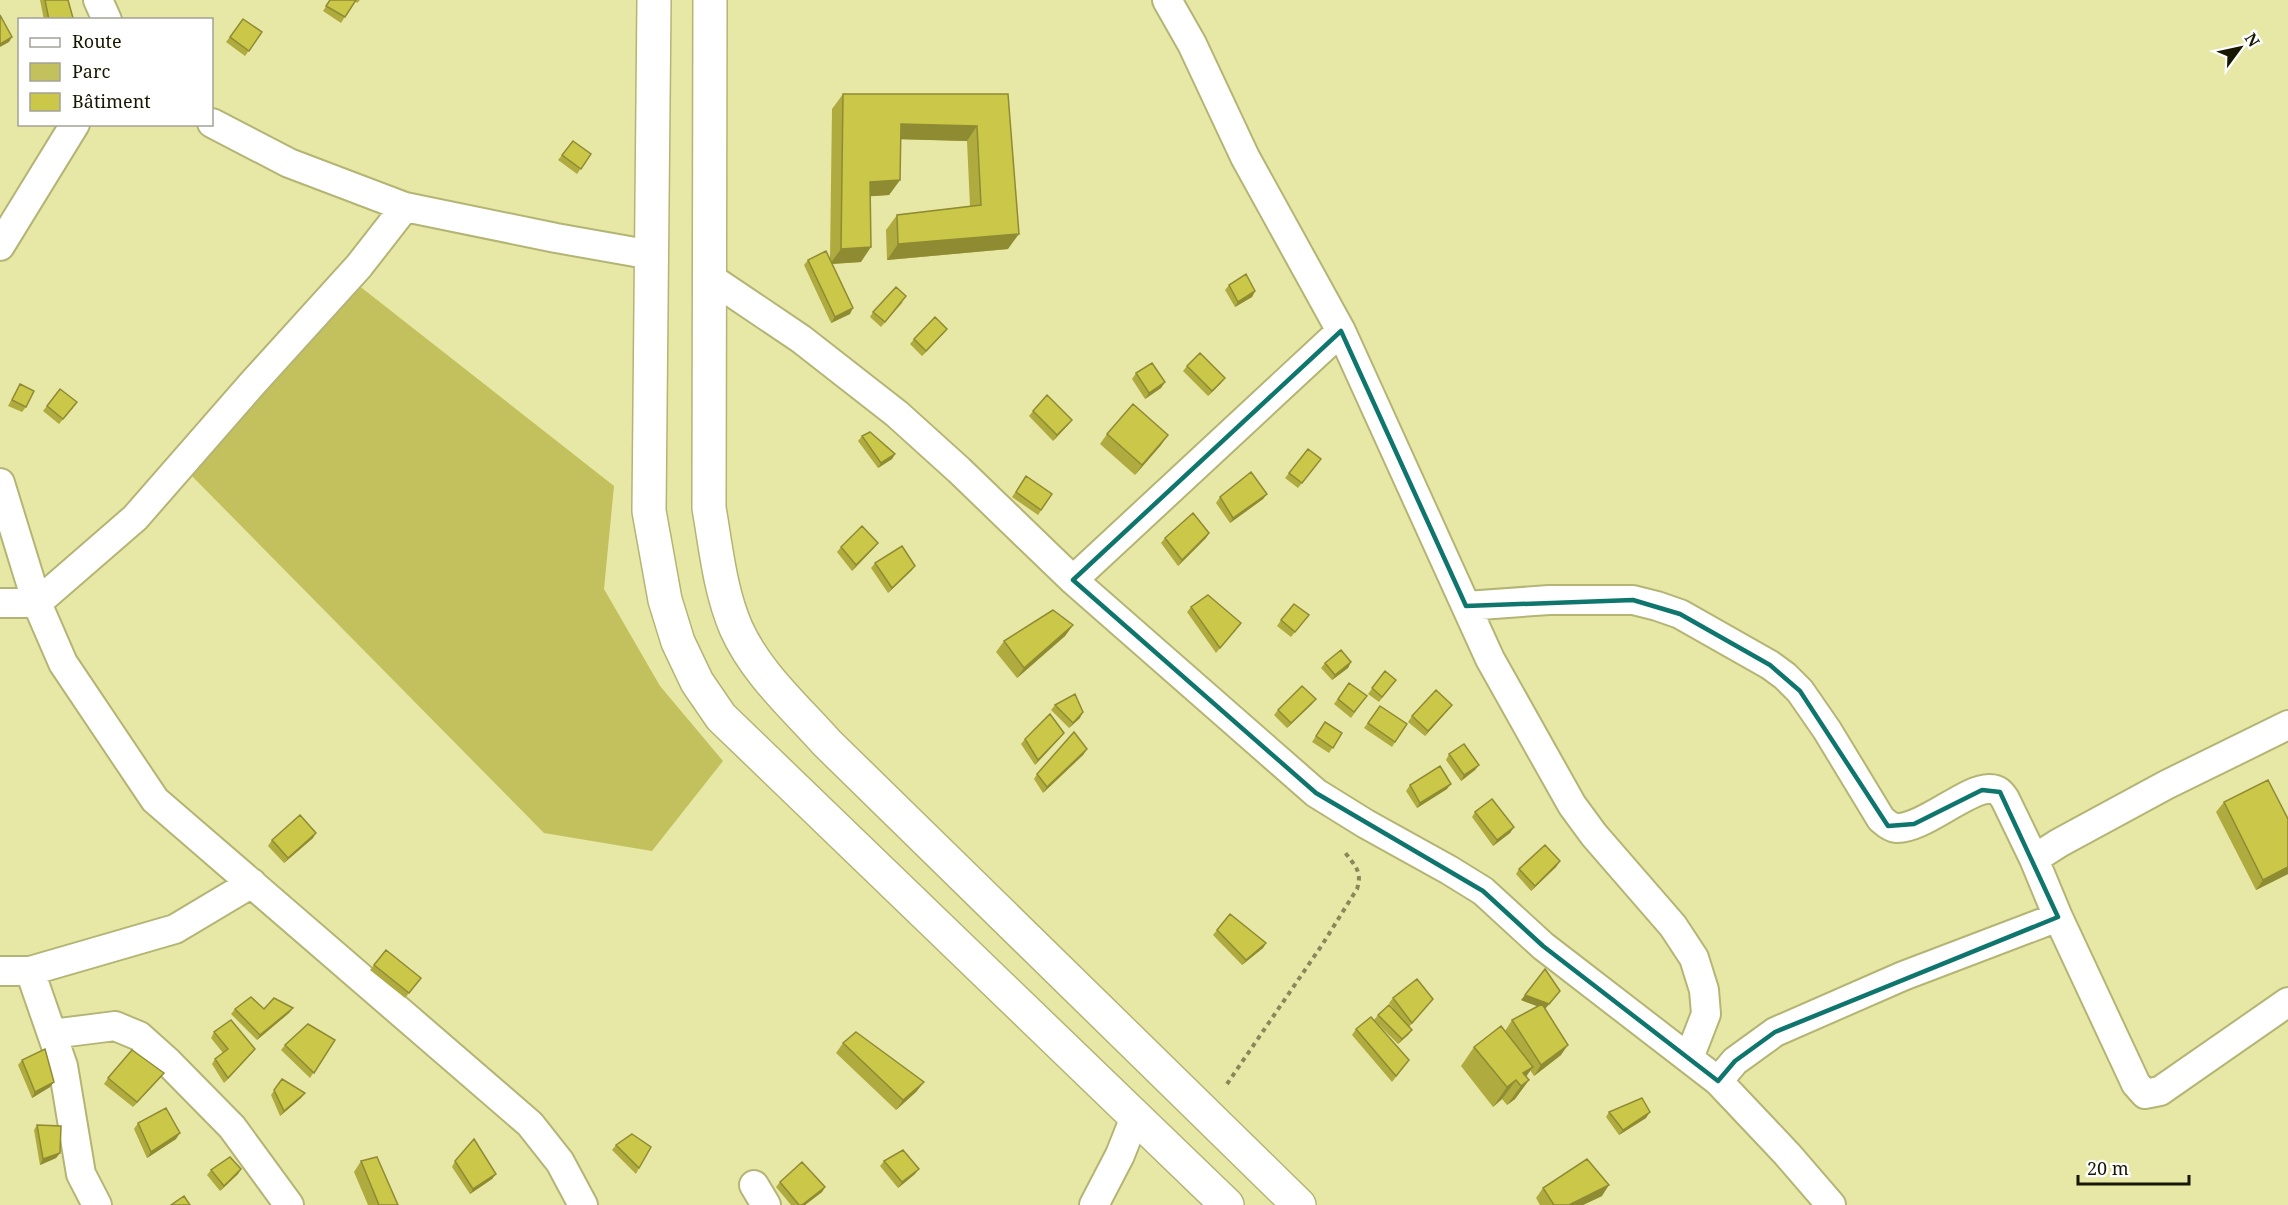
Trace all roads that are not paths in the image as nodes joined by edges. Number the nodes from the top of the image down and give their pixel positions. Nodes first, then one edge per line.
1 (98, 0) edge
2 (654, 0) edge
3 (710, 0) edge
4 (1167, 0) edge
5 (106, 18) edge
6 (213, 124) edge
7 (74, 126) edge
8 (405, 207) junction
9 (0, 246) edge
10 (652, 255) junction
11 (710, 277) junction
12 (1341, 331) junction
13 (0, 483) edge
14 (1073, 580) junction
15 (0, 603) edge
16 (37, 603) junction
17 (1466, 606) junction
18 (2288, 725) edge
19 (2034, 860) junction
20 (252, 883) junction
21 (2058, 917) junction
22 (0, 970) edge
23 (30, 970) junction
24 (2288, 1002) edge
25 (52, 1034) junction
26 (1689, 1058) junction
27 (1718, 1081) junction
28 (1135, 1117) junction
29 (97, 1205) edge
30 (289, 1205) edge
31 (583, 1205) edge
32 (1094, 1205) edge
33 (1227, 1205) edge
34 (1299, 1205) edge
35 (1831, 1205) edge

1 - 5 street
2 - 10 street
3 - 11 street
4 - 12 street
6 - 8 street
7 - 9 street
8 - 10 street
8 - 16 street
10 - 28 street
11 - 14 street
11 - 34 street
12 - 14 street
12 - 17 street
13 - 16 street
14 - 26 street
15 - 16 street
16 - 20 street
17 - 19 street
17 - 26 street
18 - 19 street
19 - 21 street
20 - 23 street
20 - 31 street
21 - 24 street
21 - 27 street
22 - 23 street
23 - 25 street
25 - 29 street
25 - 30 street
26 - 27 street
27 - 35 street
28 - 32 street
28 - 33 street

